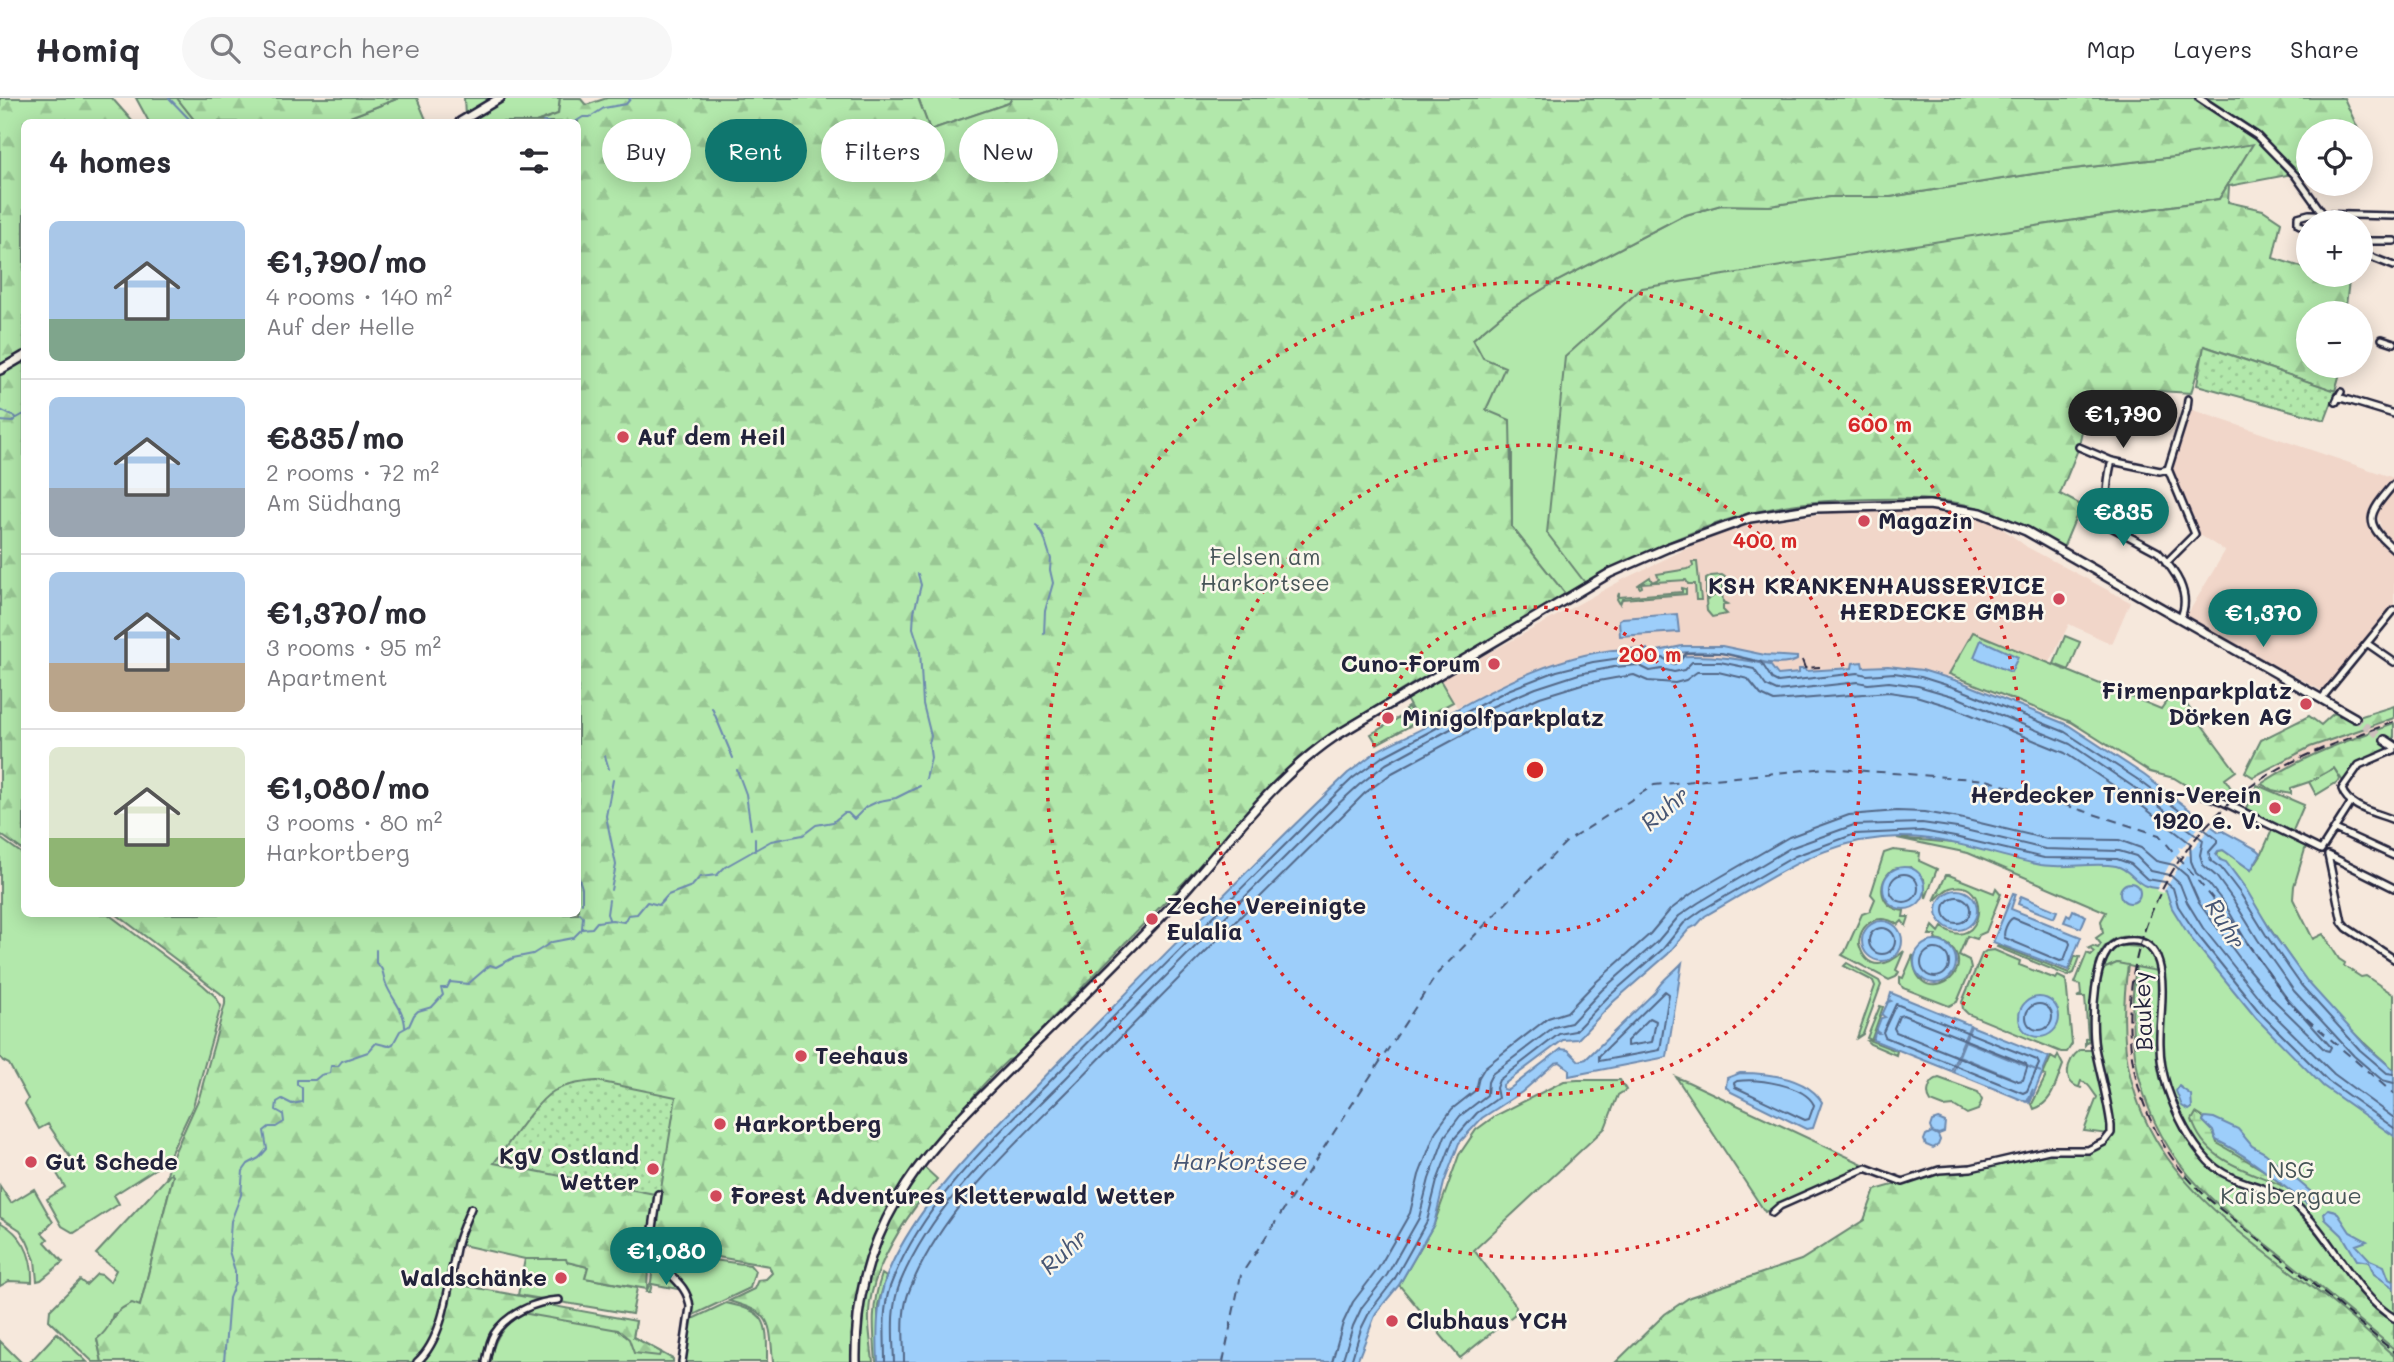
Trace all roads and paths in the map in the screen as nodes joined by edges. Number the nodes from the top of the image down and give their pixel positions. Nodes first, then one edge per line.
1 (500, 98) edge
2 (2199, 98) edge
3 (465, 119) edge
4 (2320, 210) edge
5 (2373, 215) edge
6 (2394, 216) edge
7 (2373, 241) edge
8 (2394, 241) edge
9 (2373, 258) edge
10 (2394, 266) edge
11 (2382, 339) dead end
12 (2394, 343) edge
13 (21, 358) edge
14 (0, 370) edge
15 (2338, 397) dead end
16 (2188, 399) dead end
17 (2394, 414) edge
18 (2079, 447) dead end
19 (2112, 461) junction
20 (2168, 469) junction
21 (2394, 484) edge
22 (2394, 549) edge
23 (2166, 564) junction
24 (2394, 610) edge
25 (2180, 619) junction
26 (2368, 644) junction
27 (2394, 662) edge
28 (2322, 698) junction
29 (2355, 718) tunnel mouth
30 (2385, 740) tunnel mouth
31 (2394, 748) edge
32 (2204, 795) dead end
33 (2351, 803) junction
34 (2394, 820) edge
35 (2335, 829) junction
36 (2321, 850) junction
37 (2328, 855) junction
38 (2394, 856) edge
39 (2394, 888) edge
40 (2394, 959) edge
41 (659, 1194) dead end
42 (471, 1208) dead end
43 (1772, 1213) dead end
44 (559, 1300) dead end
45 (2394, 1318) edge
46 (417, 1362) edge
47 (486, 1362) edge
48 (682, 1362) edge
49 (856, 1362) edge

1 - 3 main road
2 - 4 street
5 - 6 street
7 - 8 street
9 - 10 street
11 - 12 street
13 - 14 main road
15 - 17 street
16 - 20 street
18 - 19 street
19 - 20 street
19 - 23 street
20 - 23 street
21 - 22 street
23 - 25 street
24 - 26 street
25 - 28 main road
25 - 49 main road
26 - 27 street
26 - 28 street
28 - 29 main road
30 - 31 main road
31 - 33 street
32 - 36 street
33 - 34 street
33 - 35 street
35 - 36 street
35 - 38 street
36 - 37 street
37 - 39 street
37 - 40 street
41 - 48 street
42 - 46 street
43 - 45 street, Baukey
44 - 47 street

